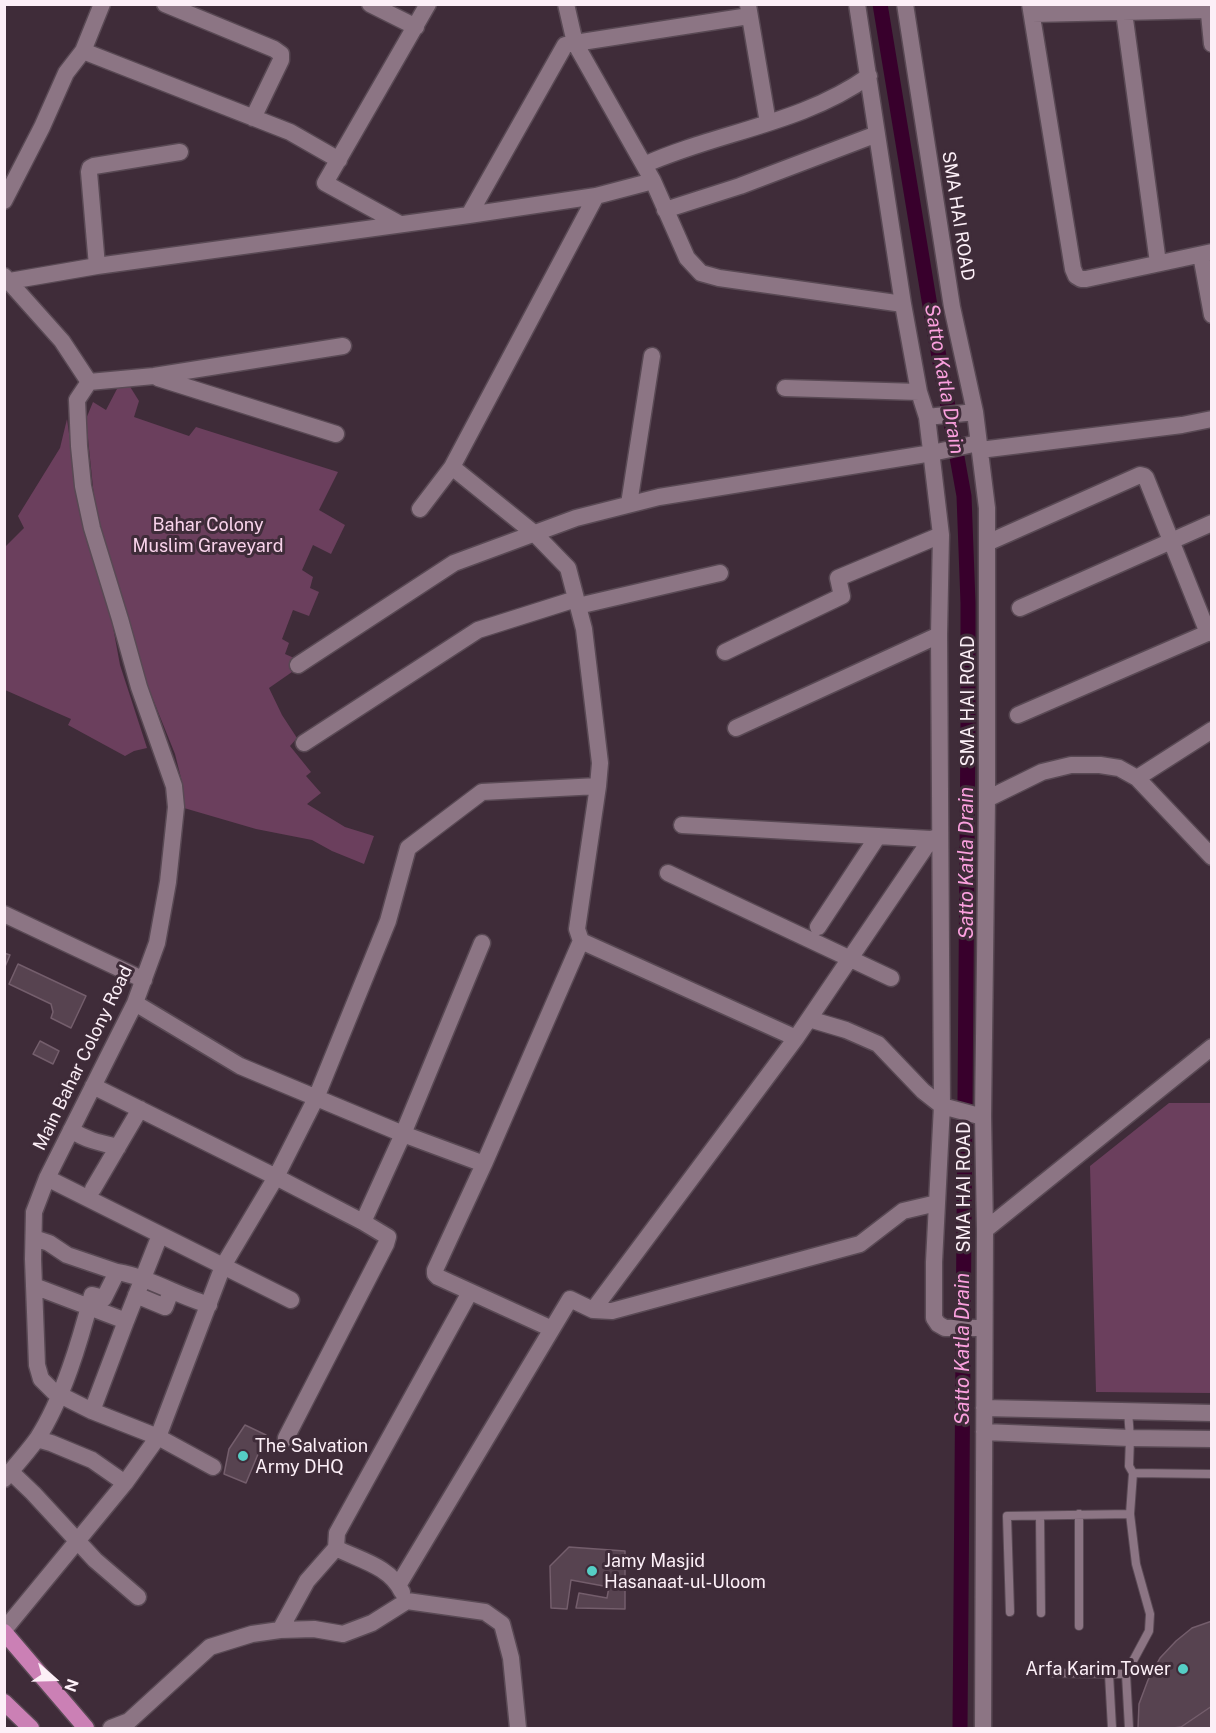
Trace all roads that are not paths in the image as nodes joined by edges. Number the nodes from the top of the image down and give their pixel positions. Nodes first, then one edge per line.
1 (102, 4) edge
2 (165, 4) edge
3 (370, 4) edge
4 (428, 4) edge
5 (566, 4) edge
6 (857, 4) edge
7 (905, 4) edge
8 (1209, 8) edge
9 (1031, 9) edge
10 (748, 10) edge
11 (1124, 12) junction
12 (416, 27) junction
13 (575, 43) junction
14 (1212, 44) edge
15 (83, 51) junction
16 (869, 76) junction
17 (254, 118) junction
18 (768, 123) junction
19 (878, 134) junction
20 (180, 152) dead end
21 (339, 160) junction
22 (644, 165) junction
23 (653, 181) junction
24 (596, 195) junction
25 (4, 201) edge
26 (666, 210) junction
27 (469, 215) junction
28 (400, 224) junction
29 (1206, 254) edge
30 (1158, 263) junction
31 (97, 266) junction
32 (6, 280) edge
33 (903, 304) junction
34 (1212, 315) edge
35 (343, 346) dead end
36 (652, 356) dead end
37 (154, 376) junction
38 (89, 382) junction
39 (785, 388) dead end
40 (919, 392) junction
41 (970, 413) junction
42 (935, 417) junction
43 (1212, 419) edge
44 (336, 434) dead end
45 (976, 446) junction
46 (938, 452) junction
47 (452, 467) junction
48 (629, 504) junction
49 (420, 510) dead end
50 (1212, 523) edge
51 (535, 534) junction
52 (941, 536) junction
53 (1172, 541) junction
54 (987, 543) junction
55 (720, 573) dead end
56 (577, 602) junction
57 (1020, 608) dead end
58 (1210, 632) edge
59 (939, 635) junction
60 (725, 652) dead end
61 (298, 665) dead end
62 (1018, 716) dead end
63 (736, 728) dead end
64 (1212, 730) edge
65 (304, 742) dead end
66 (1137, 778) junction
67 (598, 786) junction
68 (987, 799) junction
69 (682, 825) dead end
70 (878, 836) junction
71 (936, 837) junction
72 (1212, 857) edge
73 (668, 873) dead end
74 (4, 914) edge
75 (818, 927) dead end
76 (581, 941) junction
77 (482, 943) dead end
78 (849, 959) junction
79 (891, 978) dead end
80 (144, 980) junction
81 (135, 1003) junction
82 (809, 1018) junction
83 (796, 1038) junction
84 (1212, 1047) edge
85 (93, 1086) junction
86 (316, 1098) junction
87 (947, 1108) junction
88 (140, 1109) junction
89 (979, 1115) junction
90 (71, 1130) junction
91 (403, 1134) junction
92 (118, 1147) junction
93 (484, 1164) junction
94 (276, 1177) junction
95 (47, 1178) junction
96 (93, 1189) dead end
97 (937, 1203) junction
98 (363, 1222) junction
99 (984, 1230) junction
100 (160, 1234) junction
101 (34, 1238) junction
102 (224, 1266) junction
103 (117, 1272) junction
104 (34, 1286) junction
105 (139, 1287) junction
106 (470, 1292) junction
107 (291, 1300) dead end
108 (209, 1305) junction
109 (89, 1307) junction
110 (592, 1310) junction
111 (126, 1321) junction
112 (979, 1328) junction
113 (552, 1329) junction
114 (60, 1395) junction
115 (984, 1408) junction
116 (92, 1411) junction
117 (1128, 1411) junction
118 (1212, 1413) edge
119 (984, 1432) junction
120 (158, 1437) junction
121 (286, 1437) dead end
122 (1130, 1438) junction
123 (37, 1439) junction
124 (1212, 1439) edge
125 (213, 1467) dead end
126 (1133, 1473) junction
127 (1212, 1474) edge
128 (8, 1476) edge
129 (125, 1483) junction
130 (1079, 1514) junction
131 (1130, 1514) junction
132 (1040, 1516) junction
133 (78, 1540) junction
134 (336, 1548) junction
135 (399, 1584) junction
136 (138, 1598) dead end
137 (406, 1601) junction
138 (10, 1610) edge
139 (1010, 1612) dead end
140 (1041, 1612) dead end
141 (1079, 1626) dead end
142 (280, 1630) junction
143 (4, 1631) edge
144 (1050, 1673) dead end
145 (1109, 1674) junction
146 (1126, 1674) junction
147 (4, 1702) edge
148 (31, 1728) edge
149 (86, 1728) edge
150 (111, 1728) edge
151 (519, 1728) edge
152 (983, 1728) edge
153 (1112, 1728) edge
154 (1129, 1728) edge

1 - 15 street
2 - 17 street
3 - 12 street
4 - 12 street
5 - 13 street
6 - 16 street
7 - 41 street, SMA HAI ROAD
8 - 11 street
8 - 14 street
9 - 11 street
9 - 30 street
10 - 13 street
10 - 18 street
11 - 30 street
12 - 21 street
13 - 22 street
13 - 27 street
15 - 17 street
15 - 25 street
16 - 18 street
16 - 19 street
17 - 21 street
18 - 22 street
19 - 26 street
19 - 33 street
20 - 31 street
21 - 28 street
22 - 23 street
23 - 24 street
23 - 26 street
24 - 27 street
24 - 47 street
26 - 33 street
27 - 28 street
28 - 31 street
29 - 30 street
29 - 34 street
31 - 32 street
32 - 38 street
33 - 40 street
35 - 37 street
36 - 48 street
37 - 38 street
37 - 44 street
38 - 80 street, Main Bahar Colony Road
39 - 40 street
40 - 42 street
41 - 42 street
41 - 45 street, SMA HAI ROAD
42 - 46 street
43 - 45 street
45 - 46 street
45 - 54 street, SMA HAI ROAD
46 - 48 street
46 - 52 street
47 - 49 street
47 - 51 street
48 - 51 street
50 - 53 street
51 - 56 street
51 - 61 street
52 - 59 street
52 - 60 street
53 - 54 street
53 - 57 street
53 - 58 street
54 - 68 street, SMA HAI ROAD
55 - 56 street
56 - 65 street
56 - 67 street
58 - 62 street
59 - 63 street
59 - 71 street
64 - 66 street
66 - 68 street
66 - 72 street
67 - 76 street
67 - 86 street
68 - 89 street, SMA HAI ROAD
69 - 70 street
70 - 71 street
70 - 75 street
71 - 78 street
71 - 87 street
73 - 78 street
74 - 80 street
76 - 83 street
76 - 93 street
77 - 91 street
78 - 79 street
78 - 82 street
80 - 81 street, Main Bahar Colony Road
81 - 85 street, Main Bahar Colony Road
81 - 86 street
82 - 83 street
82 - 87 street
83 - 110 street
84 - 99 street
85 - 88 street
85 - 90 street, Main Bahar Colony Road
86 - 91 street
86 - 94 street
87 - 89 street
87 - 97 street
88 - 92 street
88 - 94 street
89 - 99 street, SMA HAI ROAD
90 - 92 street
90 - 95 street, Main Bahar Colony Road
91 - 93 street
91 - 98 street
92 - 96 street
93 - 106 street
94 - 98 street
94 - 102 street
95 - 100 street
95 - 101 street, Main Bahar Colony Road
97 - 110 street
97 - 112 street
98 - 121 street
99 - 112 street, SMA HAI ROAD
100 - 102 street
100 - 105 street
101 - 103 street
101 - 104 street, Main Bahar Colony Road
102 - 107 street
102 - 108 street
103 - 105 street
103 - 109 street
104 - 109 street
104 - 114 street, Main Bahar Colony Road
105 - 108 street
105 - 111 street
106 - 113 street
106 - 134 street
108 - 120 street
109 - 111 street
109 - 114 street
110 - 113 street
111 - 116 street
112 - 115 street, SMA HAI ROAD
113 - 135 street
114 - 116 street, Main Bahar Colony Road
114 - 123 street
115 - 117 street
115 - 119 street, SMA HAI ROAD
116 - 120 street, Main Bahar Colony Road
117 - 118 street
117 - 122 lane
119 - 122 street
119 - 152 street, SMA HAI ROAD
120 - 125 street, Main Bahar Colony Road
120 - 129 street
122 - 124 street
122 - 126 lane
123 - 128 street
123 - 129 street
126 - 127 lane
126 - 131 lane
128 - 133 street
129 - 133 street
130 - 131 lane
130 - 132 lane
130 - 141 lane
131 - 146 lane
132 - 139 lane
132 - 140 lane
133 - 136 street
133 - 138 street
134 - 135 street
134 - 142 street
135 - 137 street
137 - 142 street
137 - 151 street
138 - 143 street
142 - 150 street
143 - 149 main road
144 - 145 lane
145 - 146 lane
145 - 153 lane
146 - 154 lane
147 - 148 main road

